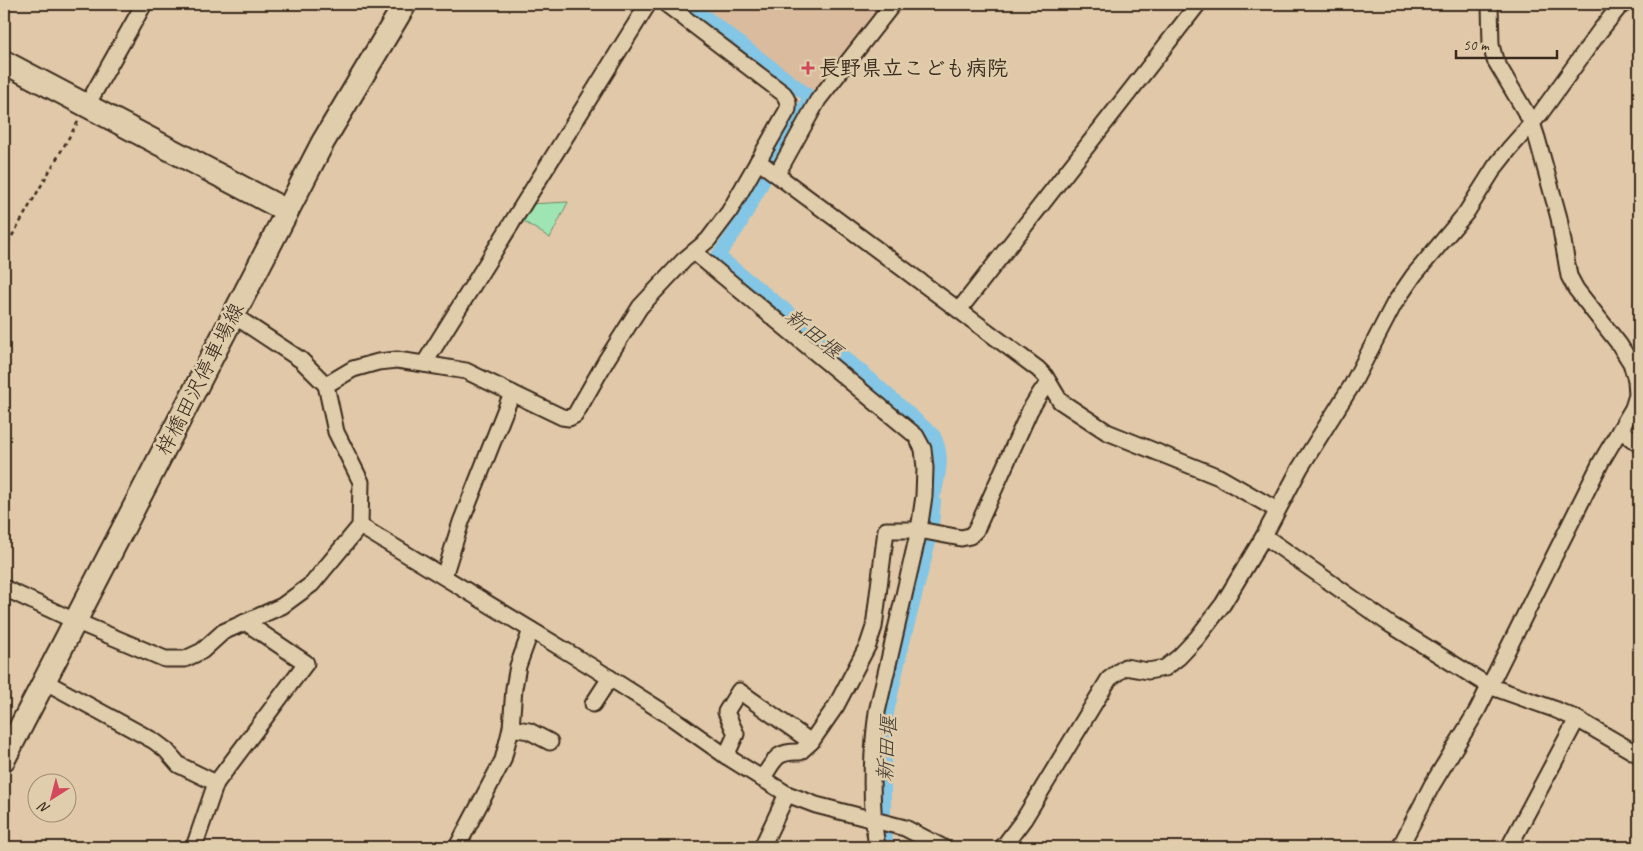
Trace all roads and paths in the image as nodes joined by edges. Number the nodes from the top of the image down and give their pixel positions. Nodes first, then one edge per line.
1 (144, 4) edge
2 (404, 4) edge
3 (648, 4) edge
4 (666, 4) edge
5 (893, 4) edge
6 (1198, 4) edge
7 (1490, 4) edge
8 (1624, 4) edge
9 (4, 62) edge
10 (87, 106) junction
11 (1532, 123) junction
12 (758, 161) junction
13 (777, 174) junction
14 (287, 211) junction
15 (4, 250) edge
16 (694, 252) junction
17 (959, 310) junction
18 (233, 315) junction
19 (424, 364) junction
20 (326, 385) junction
21 (1049, 385) junction
22 (512, 393) junction
23 (1620, 430) junction
24 (1639, 444) edge
25 (1277, 510) junction
26 (360, 526) junction
27 (919, 530) junction
28 (1264, 536) junction
29 (444, 576) junction
30 (4, 588) edge
31 (75, 621) junction
32 (245, 622) junction
33 (532, 630) junction
34 (610, 678) junction
35 (44, 681) junction
36 (1489, 686) junction
37 (593, 704) dead end
38 (1577, 720) junction
39 (511, 728) junction
40 (550, 742) dead end
41 (811, 742) junction
42 (1639, 755) edge
43 (726, 756) junction
44 (4, 758) edge
45 (762, 778) junction
46 (216, 783) junction
47 (787, 794) junction
48 (872, 818) junction
49 (194, 847) edge
50 (457, 847) edge
51 (762, 847) edge
52 (877, 847) edge
53 (942, 847) edge
54 (1003, 847) edge
55 (1400, 847) edge
56 (1509, 847) edge

1 - 10 street
2 - 14 main road, 梓橋田沢停車場線
3 - 19 street
4 - 12 street
5 - 13 street
6 - 17 street
7 - 11 street
8 - 11 street
9 - 10 main road
10 - 14 main road
10 - 15 path
11 - 23 street
11 - 25 street
12 - 13 street
12 - 16 street
13 - 17 street
14 - 18 main road, 梓橋田沢停車場線
16 - 22 street
16 - 27 street
17 - 21 street
18 - 20 street
18 - 31 main road, 梓橋田沢停車場線
19 - 20 street
19 - 22 street
20 - 26 street
21 - 25 street
21 - 27 street
22 - 29 street
23 - 24 street
23 - 36 street
25 - 28 street
26 - 29 street
26 - 32 street
27 - 41 street
27 - 48 street
28 - 36 street
28 - 54 street
29 - 33 street
30 - 31 street
31 - 32 street
31 - 35 main road, 梓橋田沢停車場線
32 - 46 street
33 - 34 street
33 - 39 street
34 - 37 street
34 - 43 street
35 - 44 main road, 梓橋田沢停車場線
35 - 46 street
36 - 38 street
36 - 55 street
38 - 42 street
38 - 56 street
39 - 40 street
39 - 50 street
41 - 43 street
41 - 45 street
43 - 45 street
45 - 47 street
46 - 49 street
47 - 48 street
47 - 51 street
48 - 52 street
48 - 53 street

